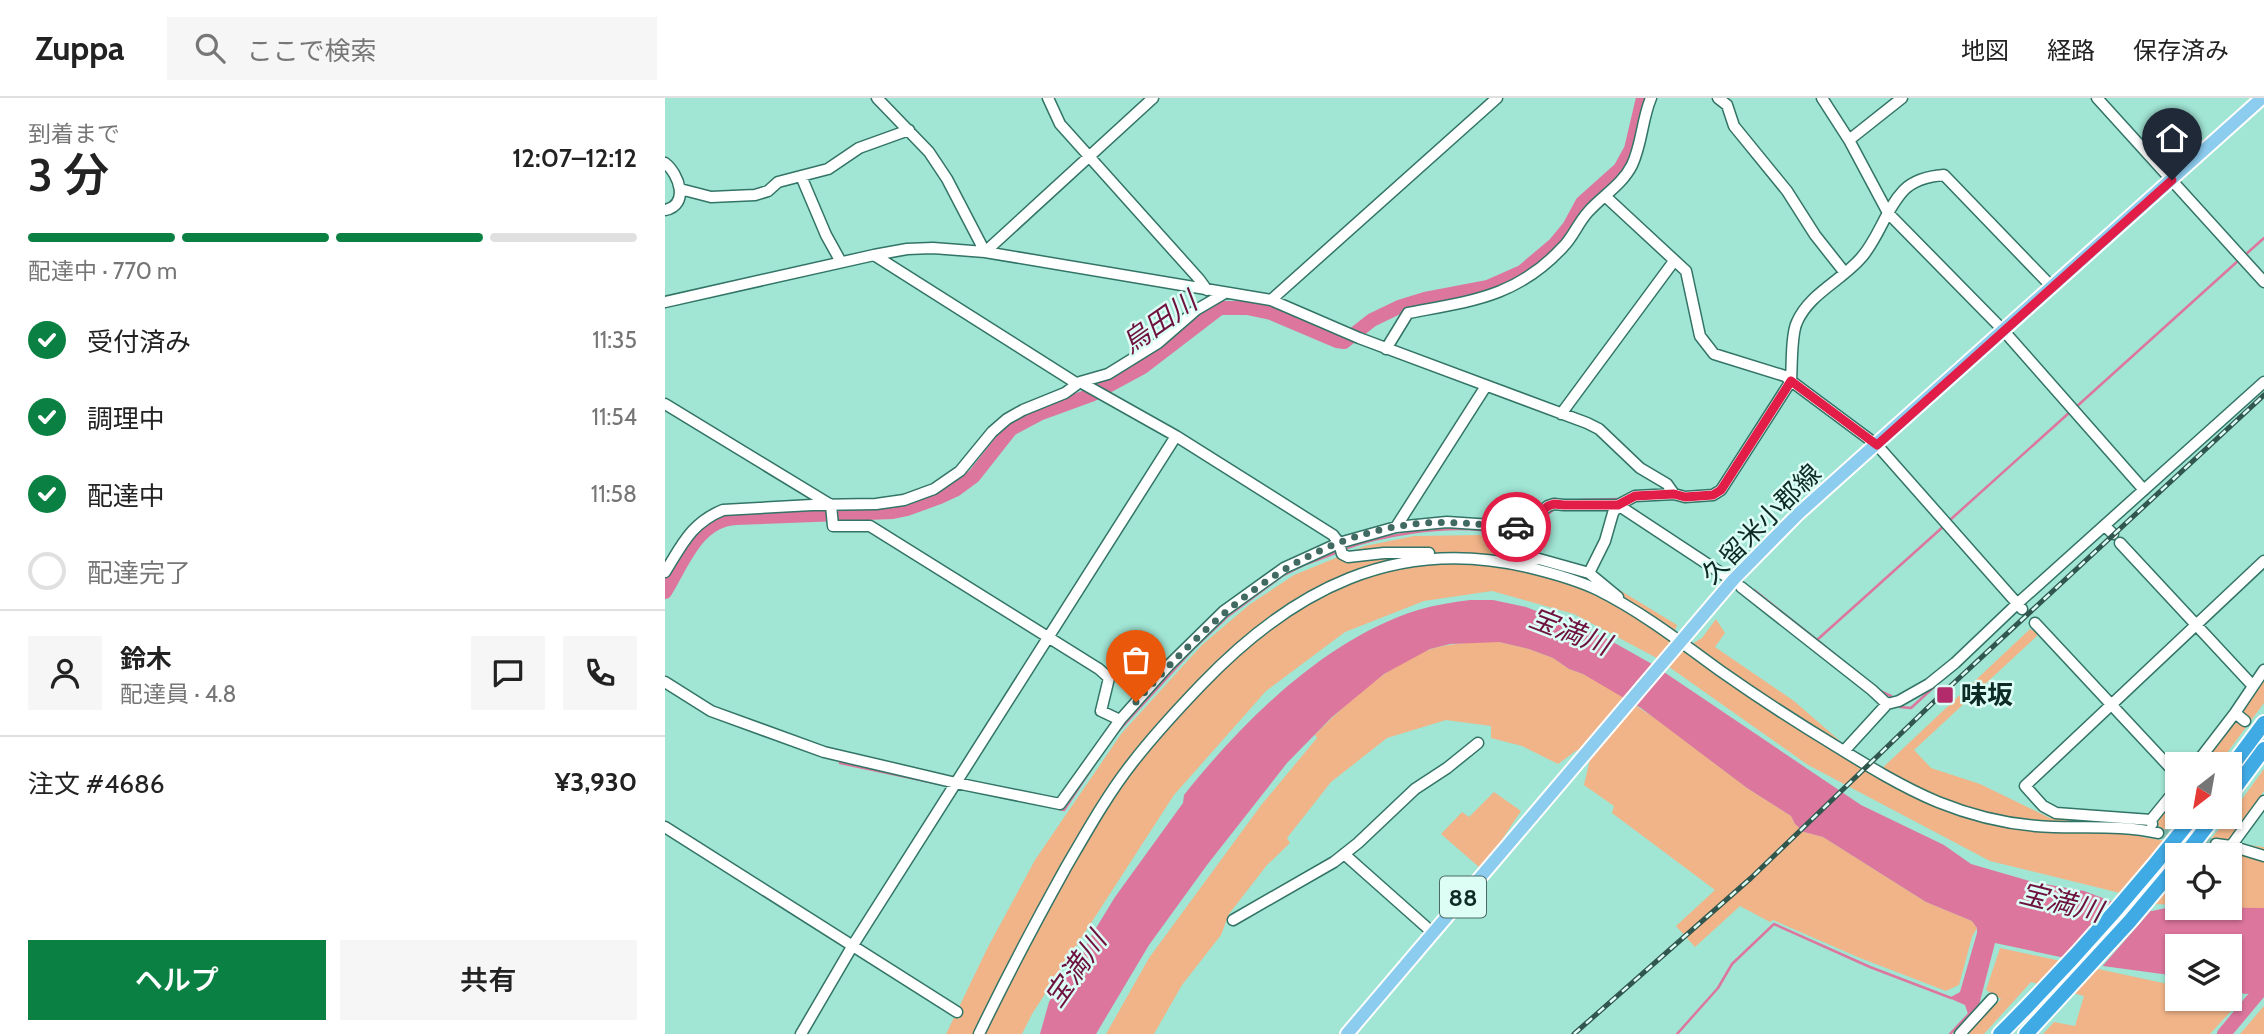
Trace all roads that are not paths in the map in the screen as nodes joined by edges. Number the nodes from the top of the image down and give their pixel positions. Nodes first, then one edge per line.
1 (877, 98) edge
2 (1048, 98) edge
3 (1153, 98) edge
4 (1497, 98) edge
5 (1651, 98) edge
6 (1718, 98) edge
7 (1822, 98) edge
8 (1902, 98) edge
9 (2097, 98) edge
10 (2262, 98) edge
11 (1728, 102) edge
12 (908, 130) junction
13 (1849, 140) junction
14 (1090, 156) junction
15 (665, 163) edge
16 (801, 176) junction
17 (2172, 180) junction
18 (680, 189) junction
19 (1605, 196) junction
20 (665, 210) edge
21 (1888, 213) junction
22 (985, 252) junction
23 (874, 255) junction
24 (1674, 261) junction
25 (841, 262) junction
26 (1845, 273) junction
27 (2264, 282) edge
28 (2052, 287) junction
29 (1207, 290) junction
30 (1226, 293) junction
31 (1271, 300) junction
32 (665, 302) edge
33 (2003, 330) junction
34 (1386, 349) junction
35 (1791, 381) junction
36 (2264, 382) edge
37 (1078, 383) junction
38 (1486, 386) junction
39 (665, 404) edge
40 (1562, 414) junction
41 (1176, 436) junction
42 (1877, 445) junction
43 (2144, 490) junction
44 (1674, 494) junction
45 (1618, 505) junction
46 (832, 507) junction
47 (2105, 526) junction
48 (1396, 527) junction
49 (1339, 543) junction
50 (1451, 557) junction
51 (2264, 561) edge
52 (1506, 562) junction
53 (665, 572) edge
54 (1590, 573) junction
55 (1724, 576) dead end
56 (1741, 587) dead end
57 (1626, 605) junction
58 (2020, 606) junction
59 (2035, 623) tunnel mouth
60 (2195, 625) junction
61 (1048, 638) junction
62 (1679, 643) junction
63 (2264, 670) edge
64 (665, 682) edge
65 (2253, 686) junction
66 (1887, 704) junction
67 (2112, 705) junction
68 (2235, 713) junction
69 (1120, 720) junction
70 (2245, 720) dead end
71 (2264, 723) edge
72 (1478, 743) dead end
73 (2264, 749) edge
74 (1844, 751) junction
75 (2206, 752) edge
76 (2242, 753) edge
77 (2165, 762) edge
78 (2242, 779) edge
79 (956, 783) junction
80 (2264, 801) edge
81 (2165, 803) edge
82 (2151, 820) junction
83 (665, 827) edge
84 (2183, 830) edge
85 (2233, 843) edge
86 (2242, 849) edge
87 (1344, 854) junction
88 (2264, 856) edge
89 (2165, 878) edge
90 (1233, 920) dead end
91 (1433, 933) junction
92 (853, 946) junction
93 (1991, 999) dead end
94 (957, 1012) dead end
95 (801, 1034) edge
96 (979, 1034) edge
97 (1347, 1034) edge
98 (1960, 1034) edge
99 (2000, 1034) edge
100 (2027, 1034) edge

1 - 12 street
2 - 14 street
3 - 14 street
4 - 31 street
5 - 19 street
6 - 11 street
7 - 13 street
8 - 13 street
9 - 17 street
10 - 17 main road, 久留米小郡線 / 88
11 - 26 street
12 - 16 street
12 - 22 street
13 - 21 street
14 - 22 street
14 - 29 street
15 - 18 street
16 - 18 street
16 - 25 street
17 - 27 street
17 - 28 main road, 久留米小郡線 / 88
18 - 20 street
19 - 24 street
19 - 34 street
21 - 26 street
21 - 28 street
21 - 33 street
22 - 23 street
22 - 29 street
23 - 25 street
23 - 37 street
24 - 35 street
24 - 40 street
25 - 32 street
26 - 35 street
28 - 33 main road, 久留米小郡線 / 88
29 - 30 street
30 - 31 street
30 - 37 street
31 - 34 street
33 - 42 main road, 久留米小郡線 / 88
33 - 43 street
34 - 38 street
35 - 42 street
35 - 44 street
36 - 43 street
37 - 41 street
37 - 46 street
38 - 40 street
38 - 48 street
39 - 46 street
40 - 44 street
41 - 49 street
41 - 61 street
42 - 58 street
42 - 62 main road, 久留米小郡線 / 88
43 - 47 street
44 - 45 street
45 - 48 street
45 - 54 street
45 - 55 street
46 - 53 street
46 - 61 street
47 - 58 street
47 - 60 street
48 - 49 street
49 - 50 street
49 - 69 street
50 - 52 street
50 - 96 street
51 - 60 street
52 - 54 street
52 - 57 street
54 - 57 street
56 - 66 street
57 - 62 street
58 - 66 street
59 - 67 street
60 - 65 street
60 - 67 street
61 - 69 street
61 - 79 street
62 - 74 street
62 - 91 main road, 久留米小郡線 / 88
63 - 65 street
64 - 79 street
65 - 68 street
66 - 74 street
67 - 77 street
67 - 82 street
68 - 70 street
68 - 75 street
69 - 79 street
71 - 76 highway
72 - 87 street
73 - 78 highway
74 - 82 street
79 - 92 street
80 - 85 street
81 - 82 street
83 - 92 street
84 - 99 highway
86 - 88 street
87 - 90 street
87 - 91 street
89 - 100 highway
91 - 97 main road, 久留米小郡線 / 88
92 - 94 street
92 - 95 street
93 - 98 street

